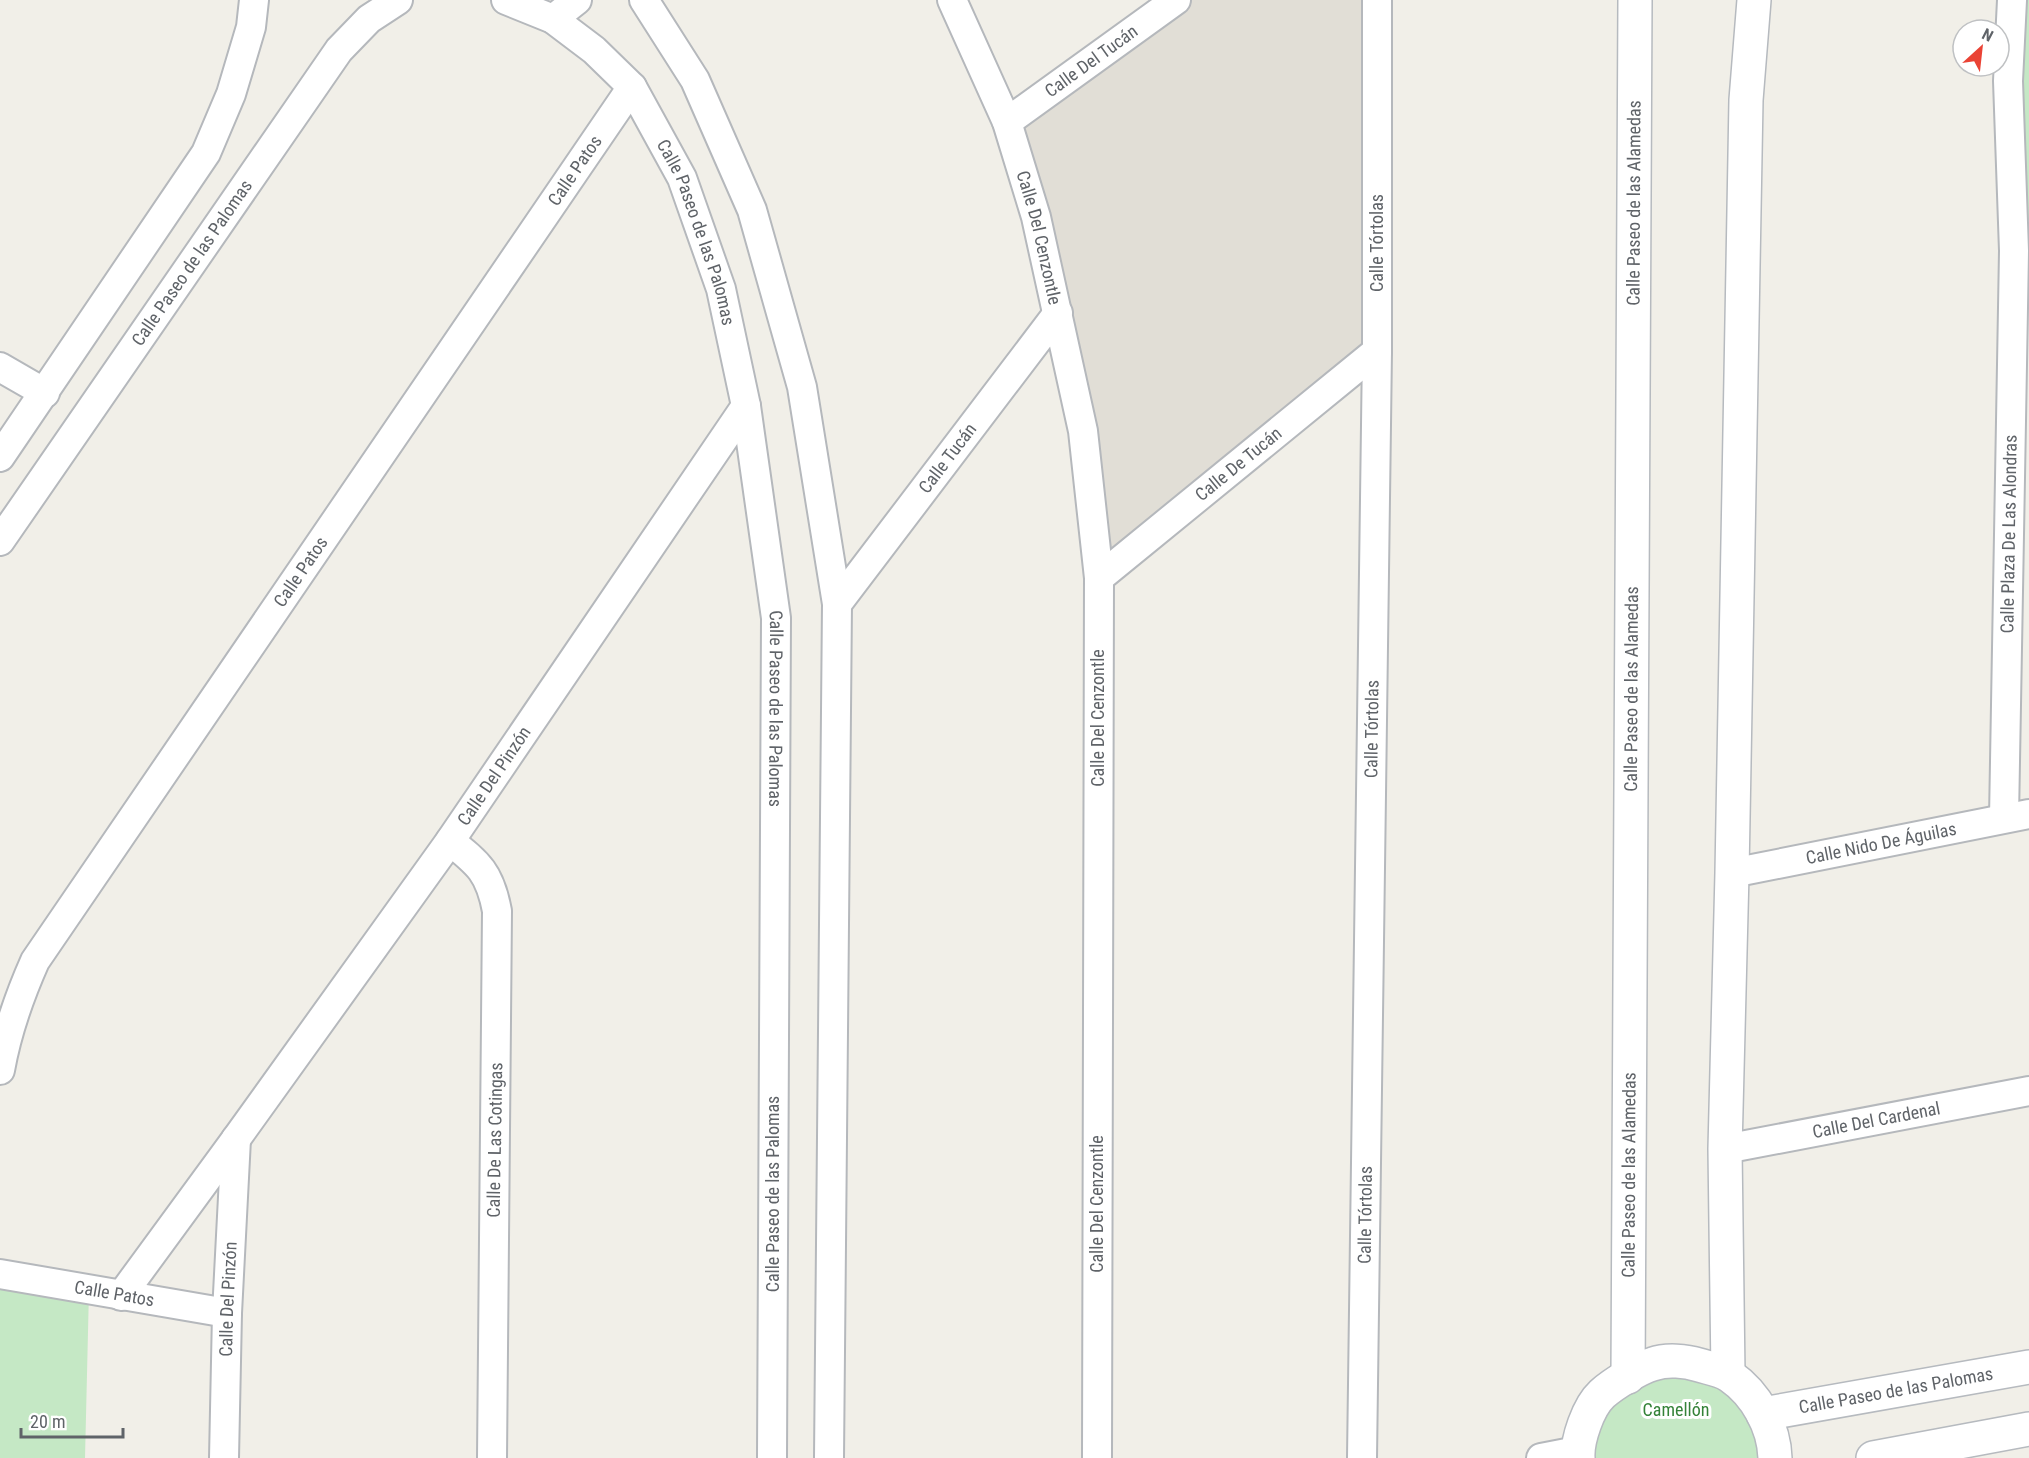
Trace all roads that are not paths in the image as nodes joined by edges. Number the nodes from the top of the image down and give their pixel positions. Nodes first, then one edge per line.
1 (254, 0) edge
2 (398, 0) edge
3 (507, 0) edge
4 (577, 0) edge
5 (644, 0) edge
6 (952, 0) edge
7 (1176, 0) edge
8 (1377, 0) edge
9 (1755, 0) edge
10 (2012, 0) edge
11 (1632, 4) edge
12 (554, 19) junction
13 (632, 87) junction
14 (1007, 122) junction
15 (2029, 219) edge
16 (2014, 251) junction
17 (1058, 313) junction
18 (1377, 351) junction
19 (0, 367) edge
20 (45, 393) junction
21 (746, 406) junction
22 (0, 457) edge
23 (0, 541) edge
24 (1099, 578) junction
25 (837, 604) junction
26 (2017, 816) edge
27 (450, 841) junction
28 (1732, 873) junction
29 (0, 1070) edge
30 (2029, 1091) edge
31 (236, 1139) junction
32 (1725, 1149) junction
33 (0, 1274) edge
34 (121, 1296) junction
35 (227, 1313) junction
36 (2029, 1367) edge
37 (1728, 1374) junction
38 (1628, 1377) junction
39 (1764, 1414) junction
40 (2029, 1429) edge
41 (1577, 1455) edge
42 (224, 1458) edge
43 (492, 1458) edge
44 (772, 1458) edge
45 (829, 1458) edge
46 (1097, 1458) edge
47 (1362, 1458) edge
48 (1541, 1458) edge
49 (1775, 1458) edge
50 (1873, 1458) edge

1 - 20 street
2 - 23 street, Calle Paseo de las Palomas
3 - 12 street, Calle Paseo de las Palomas
4 - 12 street
5 - 25 street
6 - 14 street, Calle Del Cenzontle
7 - 14 street, Calle Del Tucán
8 - 18 street, Calle Tórtolas
9 - 28 street
10 - 16 street, Calle Plaza De Las Alondras
11 - 38 street, Calle Paseo de las Alamedas
12 - 13 street, Calle Paseo de las Palomas
13 - 21 street, Calle Paseo de las Palomas
13 - 29 street, Calle Patos
14 - 17 street, Calle Del Cenzontle
15 - 16 street, Calle Plaza De Las Alondras
16 - 26 street, Calle Plaza De Las Alondras
17 - 24 street, Calle Del Cenzontle
17 - 25 street, Calle Tucán
18 - 24 street, Calle De Tucán
18 - 47 street, Calle Tórtolas
19 - 20 street
20 - 22 street
21 - 27 street, Calle Del Pinzón
21 - 44 street, Calle Paseo de las Palomas
24 - 46 street, Calle Del Cenzontle
25 - 45 street
26 - 28 street, Calle Nido De Águilas
27 - 31 street, Calle Del Pinzón
27 - 43 street, Calle De Las Cotingas
28 - 32 street
30 - 32 street, Calle Del Cardenal
31 - 34 street, Calle Del Pinzón
31 - 35 street, Calle Del Pinzón
32 - 37 street
33 - 34 street, Calle Patos
34 - 35 street, Calle Patos
35 - 42 street, Calle Del Pinzón
36 - 39 street, Calle Paseo de las Palomas
37 - 38 street
37 - 39 street
38 - 41 street
39 - 49 street
40 - 50 street
41 - 48 street

